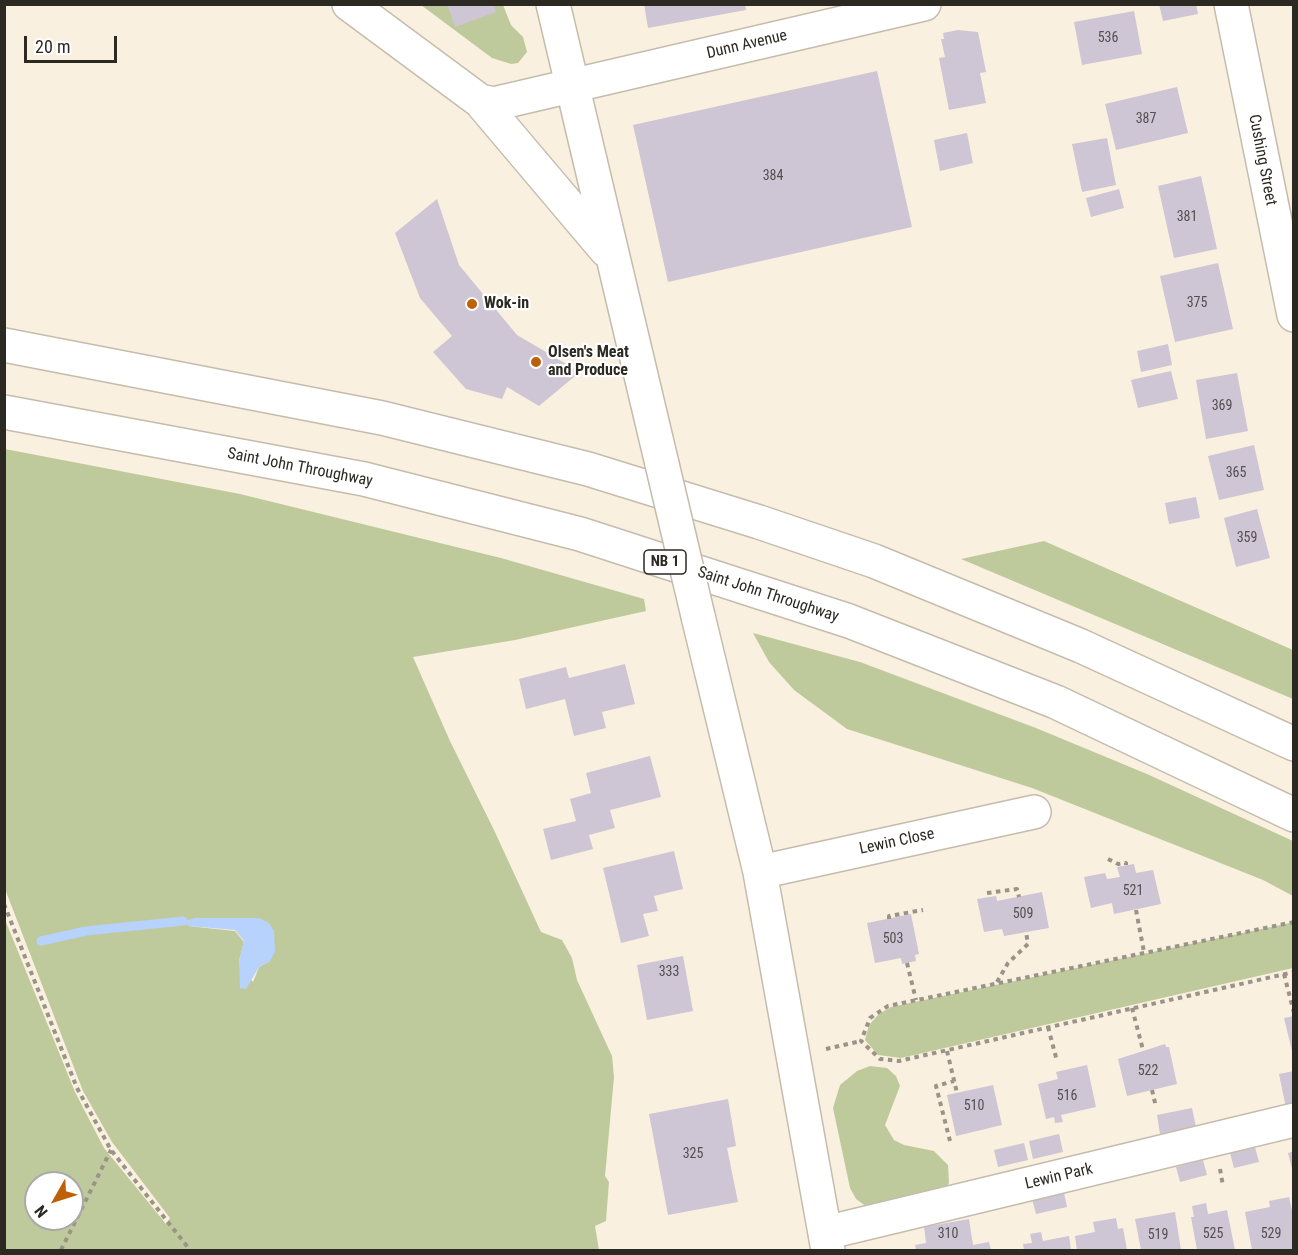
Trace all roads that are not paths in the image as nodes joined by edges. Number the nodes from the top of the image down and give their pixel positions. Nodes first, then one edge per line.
1 (349, 4) edge
2 (924, 4) edge
3 (1231, 4) edge
4 (555, 6) edge
5 (571, 86) junction
6 (480, 101) junction
7 (611, 256) junction
8 (1293, 315) edge
9 (4, 345) edge
10 (4, 412) edge
11 (1293, 744) edge
12 (1034, 812) dead end
13 (1293, 815) edge
14 (760, 872) junction
15 (1293, 1120) edge
16 (826, 1242) edge

1 - 6 main road
2 - 5 main road, Dunn Avenue
3 - 8 main road, Cushing Street
4 - 5 main road
5 - 6 main road, Dunn Avenue
5 - 7 main road
6 - 7 main road
7 - 14 main road, bridge
9 - 11 main road
10 - 13 main road, Saint John Throughway / NB 1
12 - 14 main road, Lewin Close
14 - 16 main road
15 - 16 main road, Lewin Park

